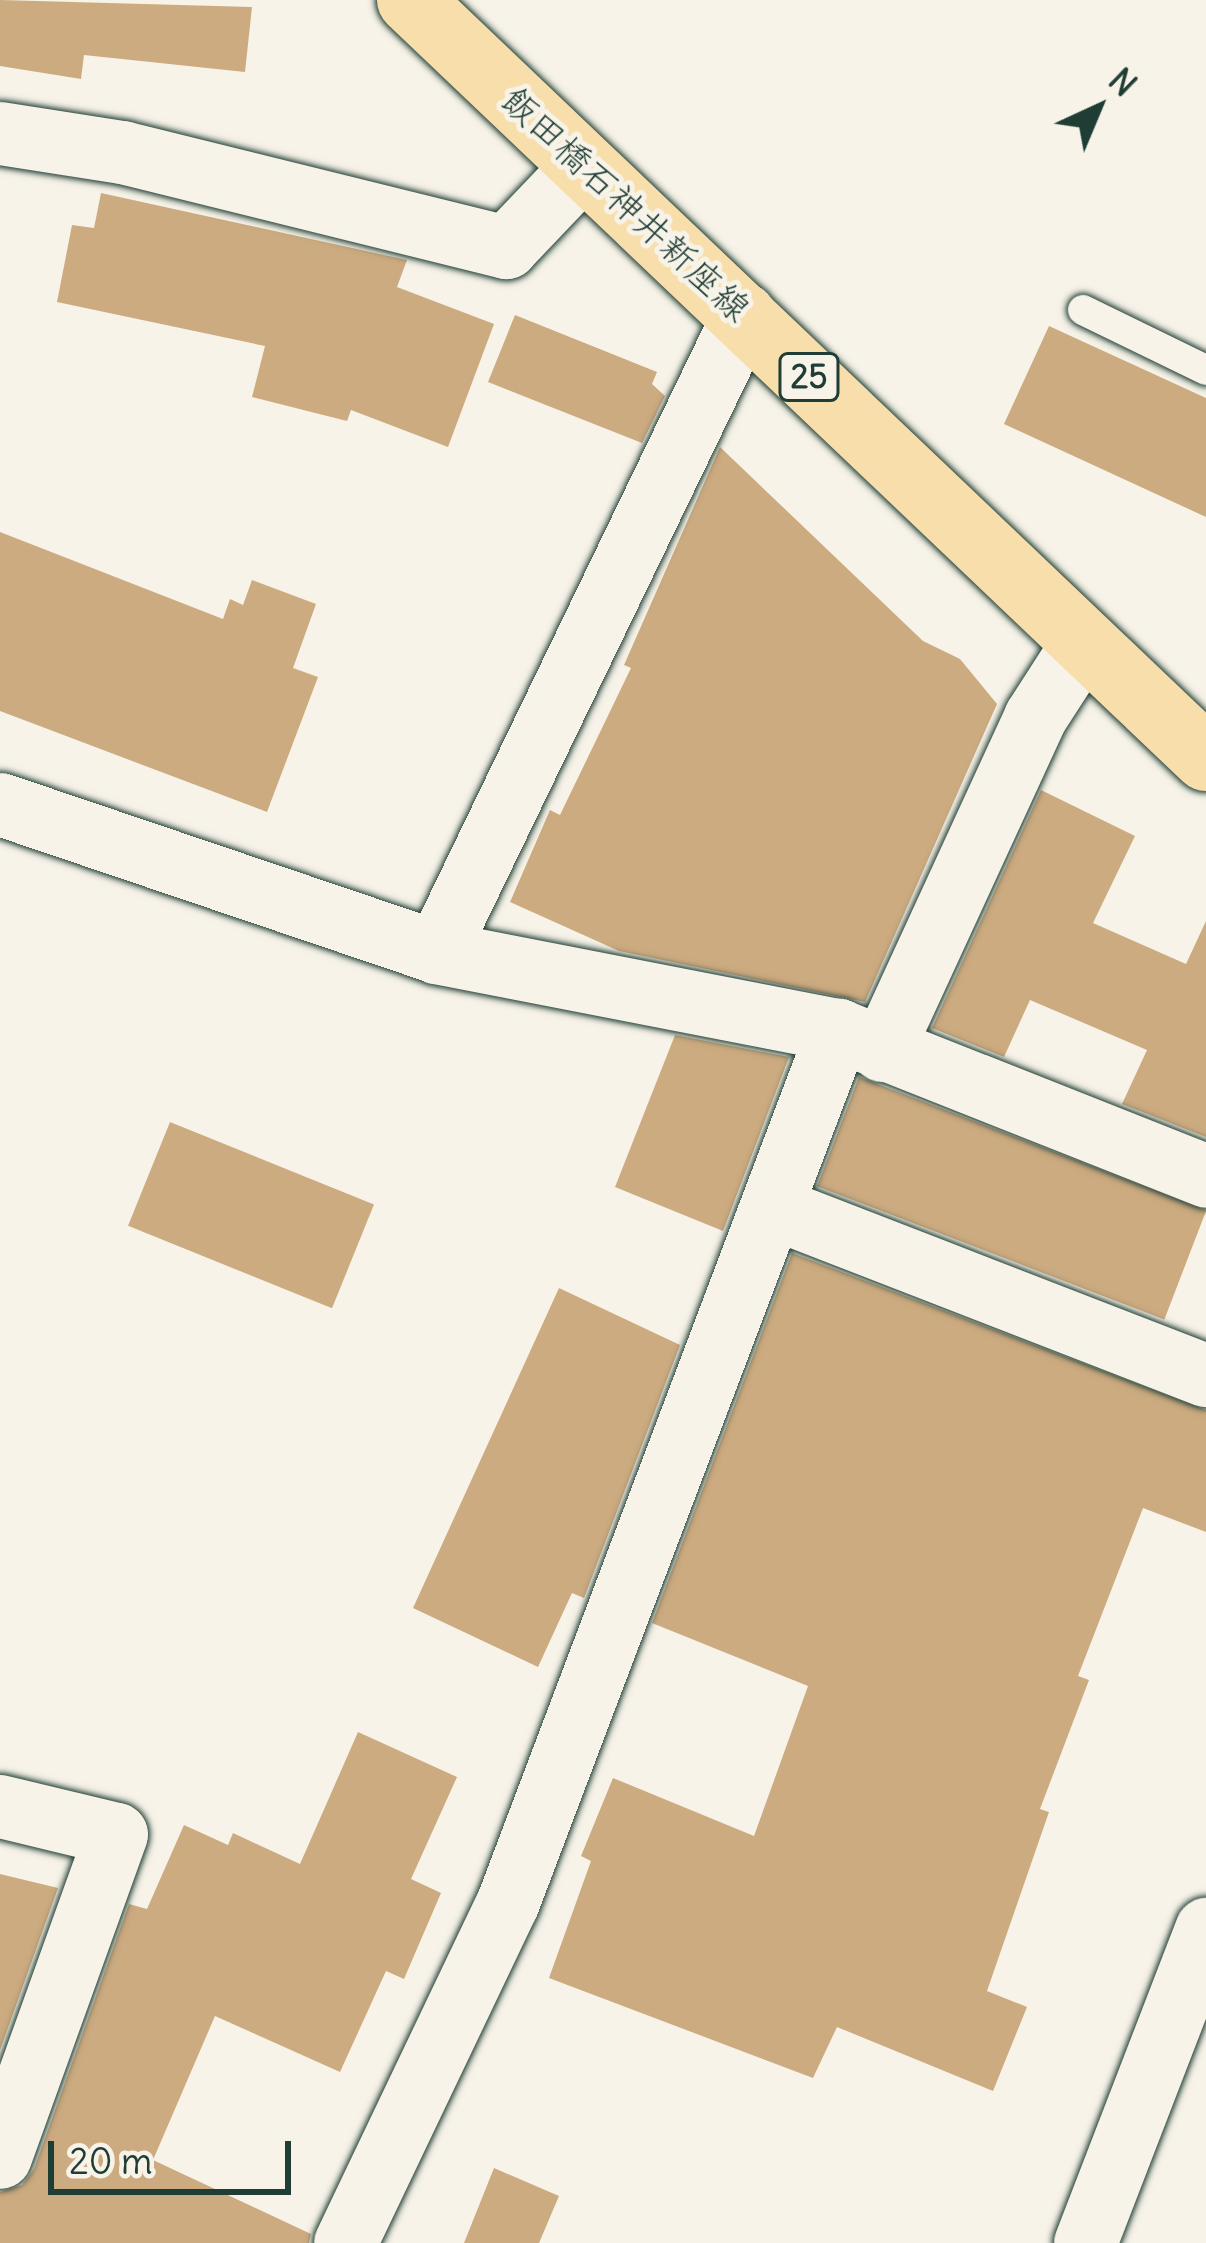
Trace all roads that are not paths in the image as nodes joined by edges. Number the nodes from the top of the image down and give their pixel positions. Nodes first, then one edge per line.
1 (410, 0) edge
2 (0, 133) edge
3 (584, 165) junction
4 (1082, 310) dead end
5 (744, 314) junction
6 (1206, 370) edge
7 (1084, 641) junction
8 (1206, 758) edge
9 (0, 804) edge
10 (436, 952) junction
11 (860, 1040) junction
12 (1206, 1176) edge
13 (772, 1207) junction
14 (1206, 1375) edge
15 (0, 1807) edge
16 (1206, 1929) edge
17 (0, 2157) edge
18 (344, 2243) edge
19 (1085, 2243) edge

1 - 3 main road, 飯田橋石神井新座線 / 25
2 - 3 street
3 - 5 main road, 飯田橋石神井新座線 / 25
4 - 6 lane
5 - 7 main road, 飯田橋石神井新座線 / 25
5 - 10 street
7 - 8 main road, 飯田橋石神井新座線 / 25
7 - 11 street
9 - 10 street
10 - 11 street
11 - 12 street
11 - 13 street
13 - 14 street
13 - 18 street
15 - 17 street
16 - 19 street

